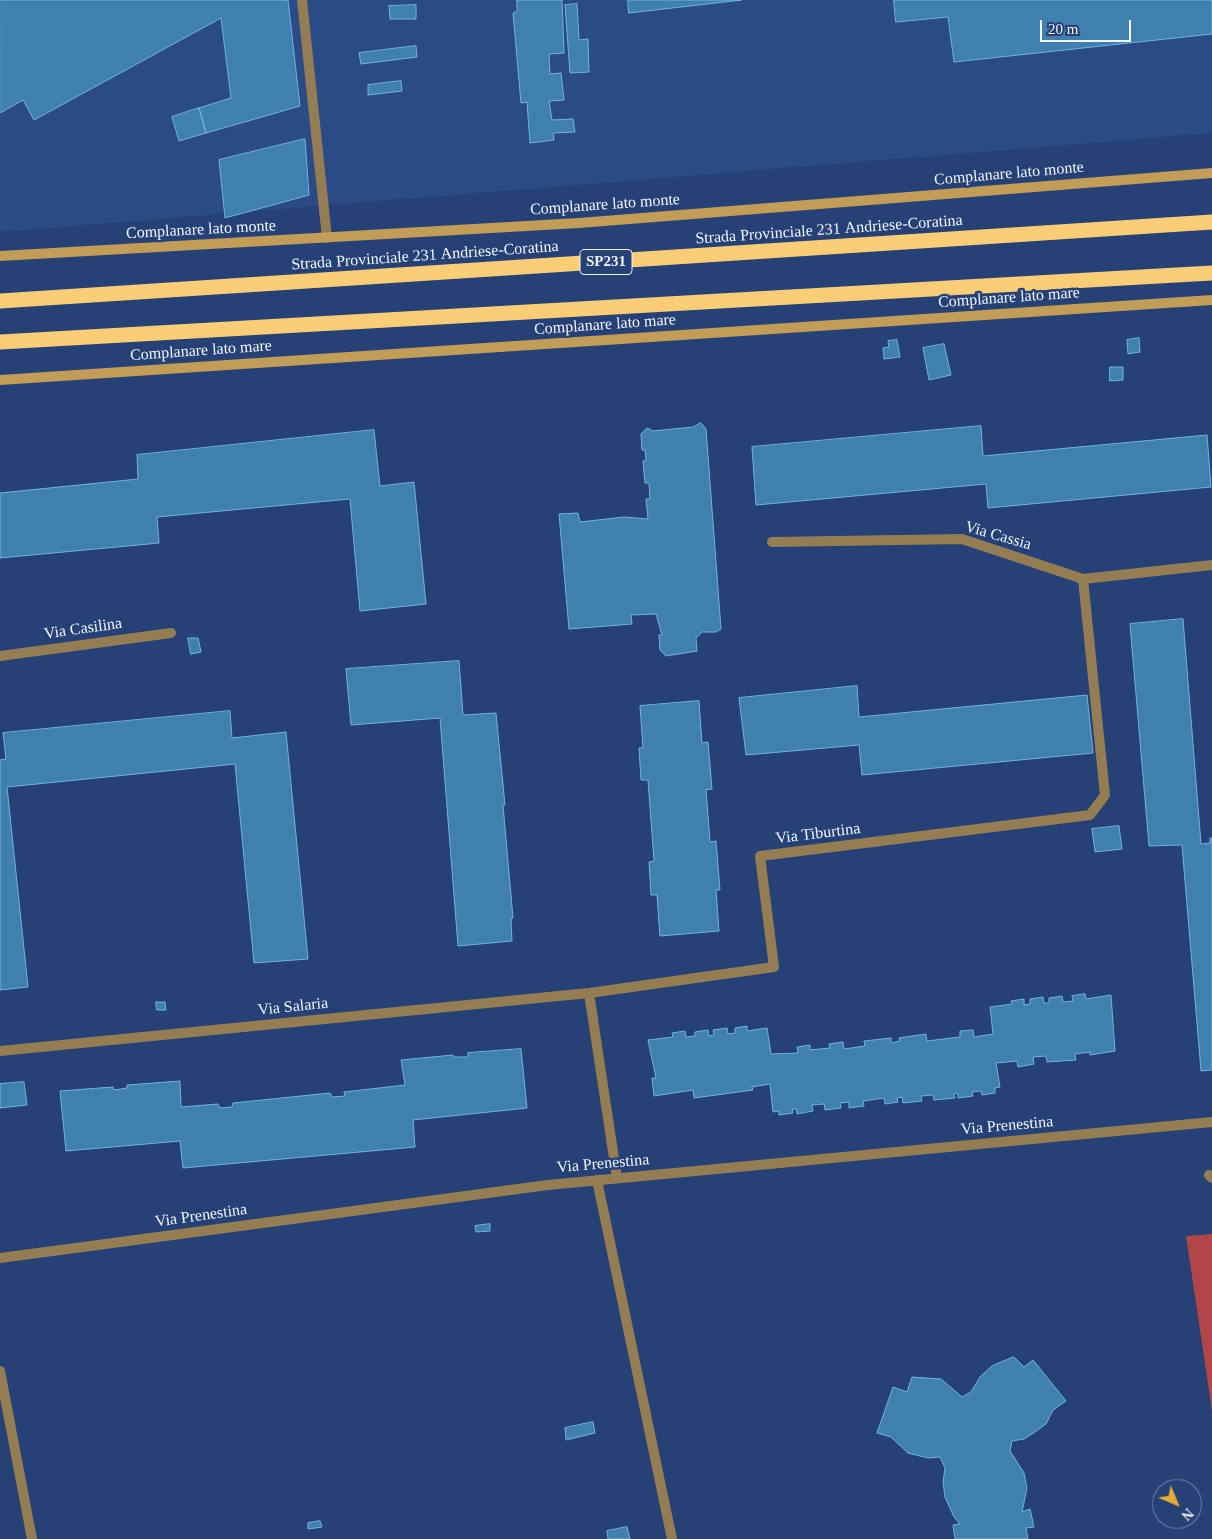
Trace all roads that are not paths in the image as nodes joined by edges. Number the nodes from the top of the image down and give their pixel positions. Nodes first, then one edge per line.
1 (302, 0) edge
2 (1212, 173) edge
3 (1212, 222) edge
4 (327, 238) junction
5 (0, 256) edge
6 (1212, 272) edge
7 (1212, 300) edge
8 (0, 301) edge
9 (0, 342) edge
10 (0, 380) edge
11 (772, 542) dead end
12 (1212, 565) edge
13 (1083, 579) junction
14 (170, 633) dead end
15 (0, 656) edge
16 (589, 993) junction
17 (0, 1051) edge
18 (1212, 1122) edge
19 (617, 1178) junction
20 (598, 1180) junction
21 (0, 1258) edge
22 (0, 1371) edge
23 (32, 1539) edge
24 (672, 1539) edge

1 - 4 street
2 - 4 street, Complanare lato monte
3 - 8 highway, Strada Provinciale 231 Andriese-Coratina / SP231
4 - 5 street, Complanare lato monte
6 - 9 highway
7 - 10 street, Complanare lato mare
11 - 13 street, Via Cassia
12 - 13 street, Via Cassia
13 - 16 street, Via Tiburtina
14 - 15 street, Via Casilina
16 - 17 street, Via Salaria
16 - 19 street
18 - 19 street, Via Prenestina
19 - 20 street, Via Prenestina
20 - 21 street, Via Prenestina
20 - 24 street
22 - 23 street

